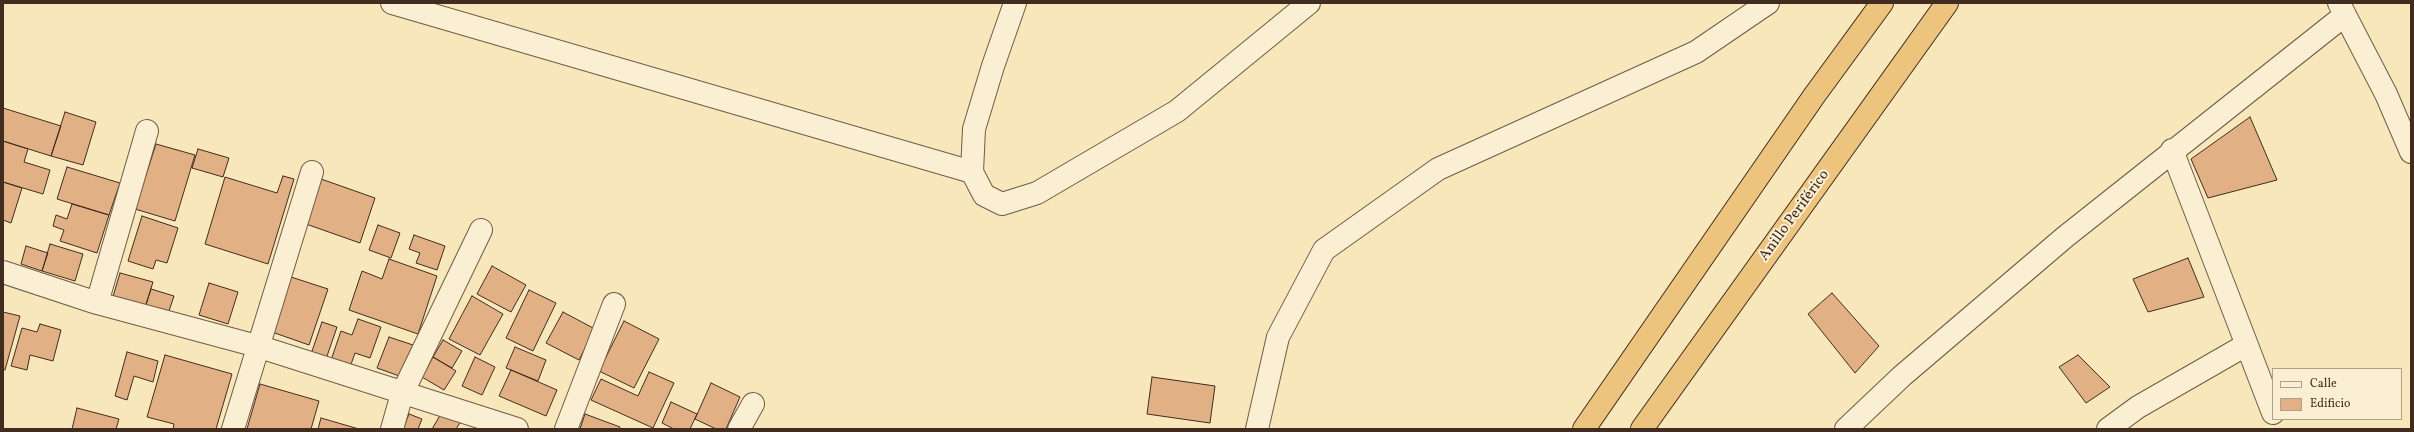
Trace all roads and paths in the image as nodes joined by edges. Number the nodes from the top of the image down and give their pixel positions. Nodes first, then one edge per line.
1 (392, 3) edge
2 (1015, 3) edge
3 (1309, 3) edge
4 (1768, 3) edge
5 (1882, 3) edge
6 (1947, 3) edge
7 (2342, 9) edge
8 (147, 130) dead end
9 (2172, 150) junction
10 (2411, 152) edge
11 (312, 172) dead end
12 (972, 172) junction
13 (481, 230) dead end
14 (3, 272) edge
15 (98, 303) junction
16 (614, 304) dead end
17 (2246, 345) junction
18 (257, 346) junction
19 (402, 394) junction
20 (752, 404) dead end
21 (2272, 410) edge
22 (233, 429) edge
23 (392, 429) edge
24 (517, 429) edge
25 (566, 429) edge
26 (739, 429) edge
27 (1257, 429) edge
28 (1584, 429) edge
29 (1642, 429) edge
30 (1846, 429) edge
31 (2108, 429) edge

1 - 12 street
2 - 12 street
3 - 12 street
4 - 27 street
5 - 28 highway
6 - 29 highway, Anillo Periférico
7 - 9 street
7 - 10 street
8 - 15 street
9 - 17 street
9 - 30 street
11 - 18 street
13 - 19 street
14 - 15 street
15 - 18 street
16 - 25 street
17 - 21 street
17 - 31 street
18 - 19 street
18 - 22 street
19 - 23 street
19 - 24 street
20 - 26 street

